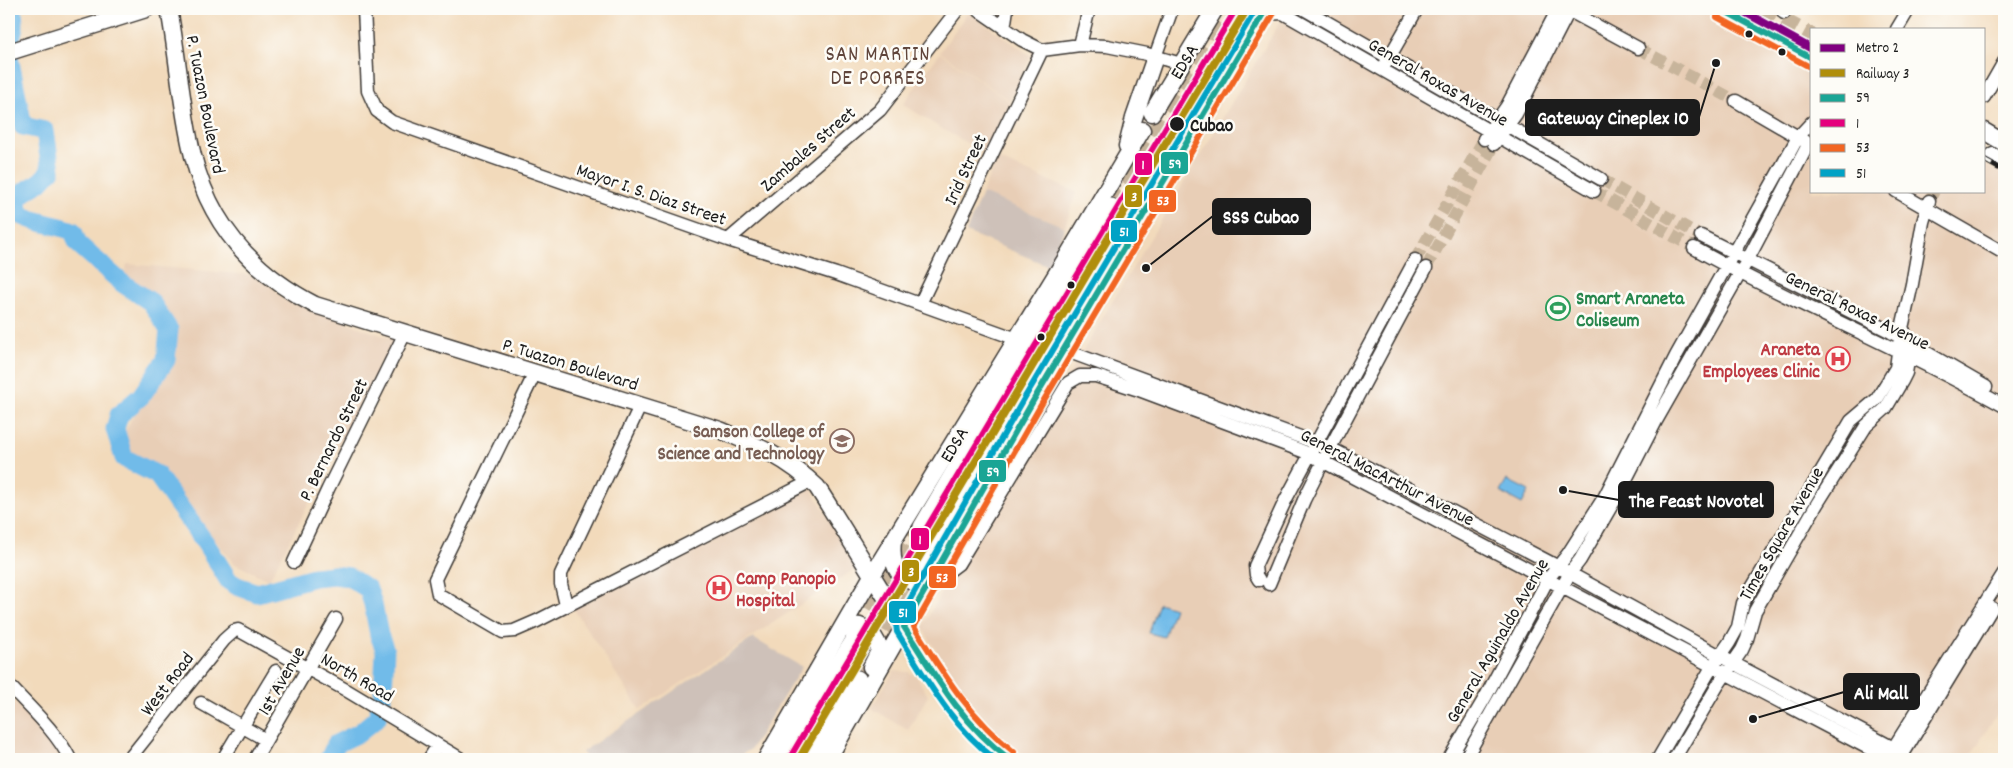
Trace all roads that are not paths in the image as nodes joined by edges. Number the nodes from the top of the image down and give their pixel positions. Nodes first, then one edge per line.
1 (146, 9) edge
2 (169, 9) edge
3 (364, 9) edge
4 (958, 9) edge
5 (977, 9) edge
6 (1007, 9) edge
7 (1089, 9) edge
8 (1172, 9) edge
9 (1215, 9) edge
10 (1304, 9) edge
11 (1417, 9) edge
12 (1566, 9) edge
13 (1909, 9) edge
14 (1265, 12) edge
15 (1290, 12) edge
16 (1004, 28) junction
17 (1898, 28) edge
18 (1080, 45) junction
19 (1638, 48) tunnel mouth
20 (12, 50) edge
21 (1042, 50) junction
22 (1241, 51) dead end
23 (1155, 57) junction
24 (1390, 57) junction
25 (2004, 62) edge
26 (1180, 64) junction
27 (1230, 70) dead end
28 (1383, 70) junction
29 (1986, 94) edge
30 (1736, 101) tunnel mouth
31 (1152, 113) dead end
32 (1503, 122) junction
33 (1198, 124) tunnel mouth
34 (1810, 128) edge
35 (1142, 130) dead end
36 (1986, 133) edge
37 (1491, 137) junction
38 (1806, 141) edge
39 (2004, 143) edge
40 (1179, 156) tunnel mouth
41 (1125, 157) junction
42 (1601, 178) tunnel mouth
43 (1594, 191) tunnel mouth
44 (1898, 192) edge
45 (1927, 205) junction
46 (1111, 208) tunnel mouth
47 (1130, 220) tunnel mouth
48 (1701, 236) tunnel mouth
49 (728, 240) junction
50 (1694, 248) tunnel mouth
51 (2004, 253) edge
52 (1734, 254) junction
53 (1415, 260) tunnel mouth
54 (1747, 261) junction
55 (1726, 266) junction
56 (1426, 268) tunnel mouth
57 (1740, 273) junction
58 (920, 304) junction
59 (406, 333) junction
60 (1017, 339) junction
61 (1904, 342) junction
62 (1064, 350) junction
63 (535, 373) junction
64 (2004, 397) edge
65 (641, 404) junction
66 (2004, 406) edge
67 (1316, 442) junction
68 (1330, 448) junction
69 (1310, 455) junction
70 (1324, 462) junction
71 (811, 481) junction
72 (923, 527) tunnel mouth
73 (893, 541) junction
74 (294, 562) dead end
75 (1558, 567) junction
76 (930, 573) junction
77 (1570, 573) junction
78 (2004, 573) edge
79 (872, 575) junction
80 (1548, 579) junction
81 (1562, 586) junction
82 (2004, 589) edge
83 (566, 605) junction
84 (336, 618) dead end
85 (904, 626) junction
86 (234, 631) joint
87 (849, 634) junction
88 (918, 648) junction
89 (890, 651) junction
90 (1721, 656) junction
91 (1733, 663) junction
92 (1712, 667) junction
93 (308, 669) junction
94 (276, 671) dead end
95 (1726, 674) junction
96 (863, 683) junction
97 (9, 685) edge
98 (202, 703) dead end
99 (242, 727) junction
100 (266, 740) junction
101 (438, 745) junction
102 (994, 754) edge
103 (1893, 756) edge
104 (70, 759) edge
105 (129, 759) edge
106 (223, 759) edge
107 (255, 759) edge
108 (430, 759) edge
109 (461, 759) edge
110 (766, 759) edge
111 (780, 759) edge
112 (811, 759) edge
113 (828, 759) edge
114 (1009, 759) edge
115 (1449, 759) edge
116 (1465, 759) edge
117 (1658, 759) edge
118 (1674, 759) edge

1 - 20 main road
2 - 59 main road, P. Tuazon Boulevard
3 - 49 street, Mayor I. S. Diaz Street
4 - 49 street, Zambales Street
5 - 16 street
6 - 16 street
7 - 18 street
8 - 23 street
9 - 26 main road, EDSA
10 - 24 street, General Roxas Avenue
11 - 24 street
12 - 19 street
12 - 32 street
13 - 17 street
14 - 15 street, General Roxas Avenue
14 - 22 main road
15 - 28 street, General Roxas Avenue
16 - 21 street
18 - 21 street
18 - 23 street
21 - 58 street, Irid Street
23 - 26 street
23 - 41 main road
24 - 28 street
24 - 32 street, General Roxas Avenue
25 - 29 street
26 - 31 main road, EDSA
27 - 33 main road
28 - 37 street, General Roxas Avenue
30 - 38 street
32 - 37 street
32 - 42 street, General Roxas Avenue
34 - 38 street, General Aguinaldo Avenue
35 - 41 main road, EDSA
36 - 39 main road
37 - 43 street, General Roxas Avenue
38 - 52 street, General Aguinaldo Avenue
38 - 54 street, General Aguinaldo Avenue
40 - 62 main road, EDSA
41 - 60 main road, EDSA
44 - 45 street
45 - 51 street
45 - 61 street, Times Square Avenue
46 - 72 highway, EDSA
47 - 76 highway, EDSA
48 - 52 street, General Roxas Avenue
49 - 58 street, Mayor I. S. Diaz Street
50 - 55 street, General Roxas Avenue
52 - 54 street, General Roxas Avenue
52 - 55 street, General Aguinaldo Avenue
53 - 67 street
54 - 57 street, General Aguinaldo Avenue
54 - 61 street, General Roxas Avenue
55 - 57 street, General Roxas Avenue
55 - 75 street, General Aguinaldo Avenue
56 - 68 street
57 - 61 street, General Roxas Avenue
57 - 77 street, General Aguinaldo Avenue
58 - 60 street, Mayor I. S. Diaz Street
59 - 63 main road, P. Tuazon Boulevard
59 - 74 street, P. Bernardo Street
60 - 73 main road, EDSA
61 - 64 street, General Roxas Avenue
61 - 66 street, General Roxas Avenue
61 - 90 street, Times Square Avenue
61 - 91 street, Times Square Avenue
62 - 67 street, General MacArthur Avenue
62 - 76 main road, EDSA
63 - 65 main road, P. Tuazon Boulevard
63 - 83 street
65 - 71 main road, P. Tuazon Boulevard
65 - 83 street
67 - 68 street, General MacArthur Avenue
67 - 69 street
68 - 70 street
68 - 75 street, General MacArthur Avenue
69 - 70 street, General MacArthur Avenue
69 - 70 street
69 - 76 street, General MacArthur Avenue
70 - 80 street, General MacArthur Avenue
71 - 79 main road, P. Tuazon Boulevard
71 - 83 street
73 - 76 main road
73 - 79 main road, EDSA
75 - 77 street, General MacArthur Avenue
75 - 80 street, General Aguinaldo Avenue
76 - 85 main road, EDSA
77 - 81 street, General Aguinaldo Avenue
77 - 90 street, General MacArthur Avenue
78 - 103 street
79 - 85 main road, P. Tuazon Boulevard
79 - 87 main road, EDSA
80 - 81 street, General MacArthur Avenue
80 - 115 street, General Aguinaldo Avenue
81 - 92 street, General MacArthur Avenue
81 - 116 street, General Aguinaldo Avenue
82 - 103 street
84 - 93 street, 1st Avenue
85 - 88 main road, P. Tuazon Boulevard
85 - 89 main road, EDSA
86 - 93 street, North Road
86 - 105 street, West Road
87 - 96 main road
87 - 110 main road, EDSA
87 - 111 highway, EDSA
88 - 89 main road
88 - 102 main road, P. Tuazon Boulevard
89 - 96 main road, EDSA
90 - 91 street, General MacArthur Avenue
90 - 92 street, Times Square Avenue
91 - 95 street, Times Square Avenue
91 - 103 street, General MacArthur Avenue
92 - 95 street, General MacArthur Avenue
92 - 117 street, Times Square Avenue
93 - 100 street, 1st Avenue
93 - 101 street, North Road
94 - 99 street
95 - 103 street, General MacArthur Avenue
95 - 118 street, Times Square Avenue
96 - 112 highway, EDSA
96 - 113 main road, EDSA
97 - 104 street
98 - 99 street
99 - 100 street
99 - 106 street
100 - 107 street, 1st Avenue
101 - 108 street
101 - 109 street, North Road
102 - 114 main road, P. Tuazon Boulevard

